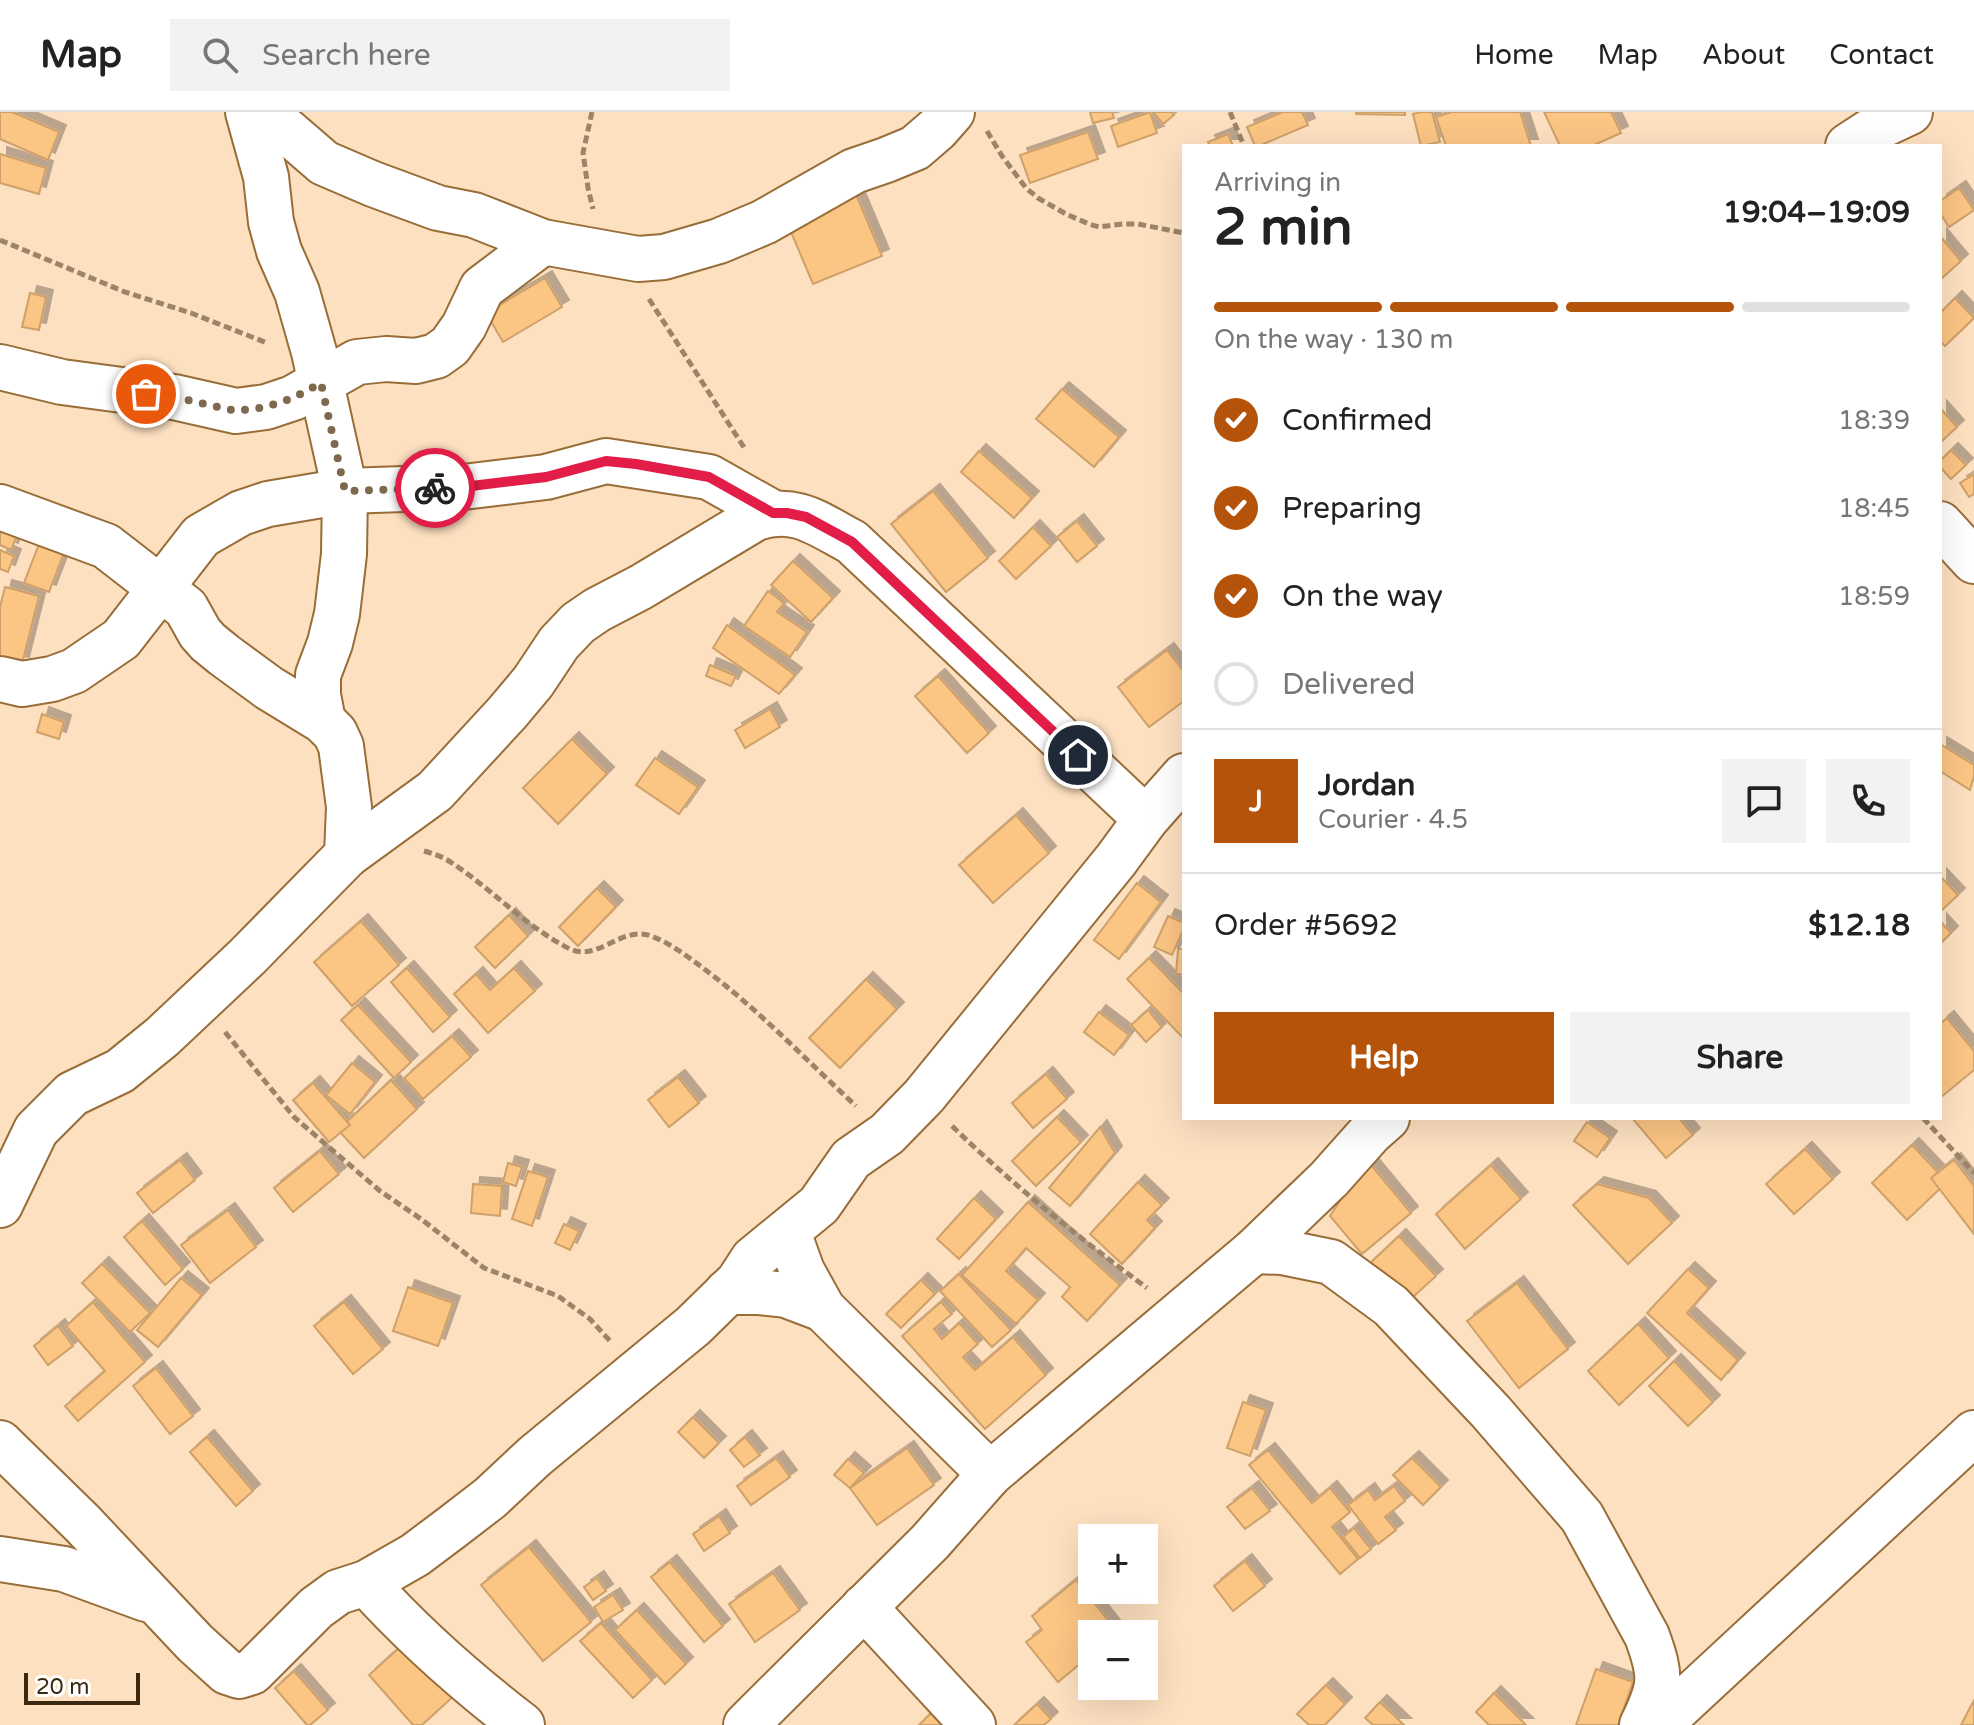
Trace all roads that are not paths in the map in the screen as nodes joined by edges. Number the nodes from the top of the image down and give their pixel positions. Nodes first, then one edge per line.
1 (248, 112) edge
2 (265, 112) edge
3 (1910, 112) edge
4 (968, 119) edge
5 (1851, 144) edge
6 (543, 242) junction
7 (0, 367) edge
8 (319, 375) junction
9 (345, 491) junction
10 (0, 507) edge
11 (773, 513) junction
12 (1942, 527) edge
13 (1974, 561) edge
14 (161, 588) junction
15 (0, 679) edge
16 (323, 721) junction
17 (1182, 778) edge
18 (1146, 819) junction
19 (363, 844) junction
20 (1385, 1120) edge
21 (0, 1205) edge
22 (788, 1232) junction
23 (1254, 1251) junction
24 (727, 1292) junction
25 (823, 1309) junction
26 (1974, 1433) edge
27 (0, 1443) edge
28 (990, 1474) junction
29 (0, 1559) edge
30 (366, 1583) junction
31 (160, 1604) junction
32 (864, 1607) junction
33 (522, 1725) edge
34 (746, 1725) edge
35 (973, 1725) edge
36 (1642, 1725) edge
37 (1659, 1725) edge

1 - 8 street
2 - 6 street
3 - 5 street
4 - 6 street
6 - 8 street
7 - 8 street
8 - 9 street
9 - 11 street
9 - 14 street
9 - 16 street
10 - 14 street
11 - 18 street
11 - 19 street
12 - 13 street
14 - 15 street
14 - 16 street
16 - 19 street
17 - 18 street
18 - 22 street
19 - 21 street
20 - 23 street
22 - 24 street
22 - 25 street
23 - 28 street
23 - 36 street
24 - 25 street
24 - 30 street
25 - 28 street
26 - 37 street
27 - 31 street
28 - 32 street
29 - 31 street
30 - 31 street
30 - 33 street
32 - 34 street
32 - 35 street

